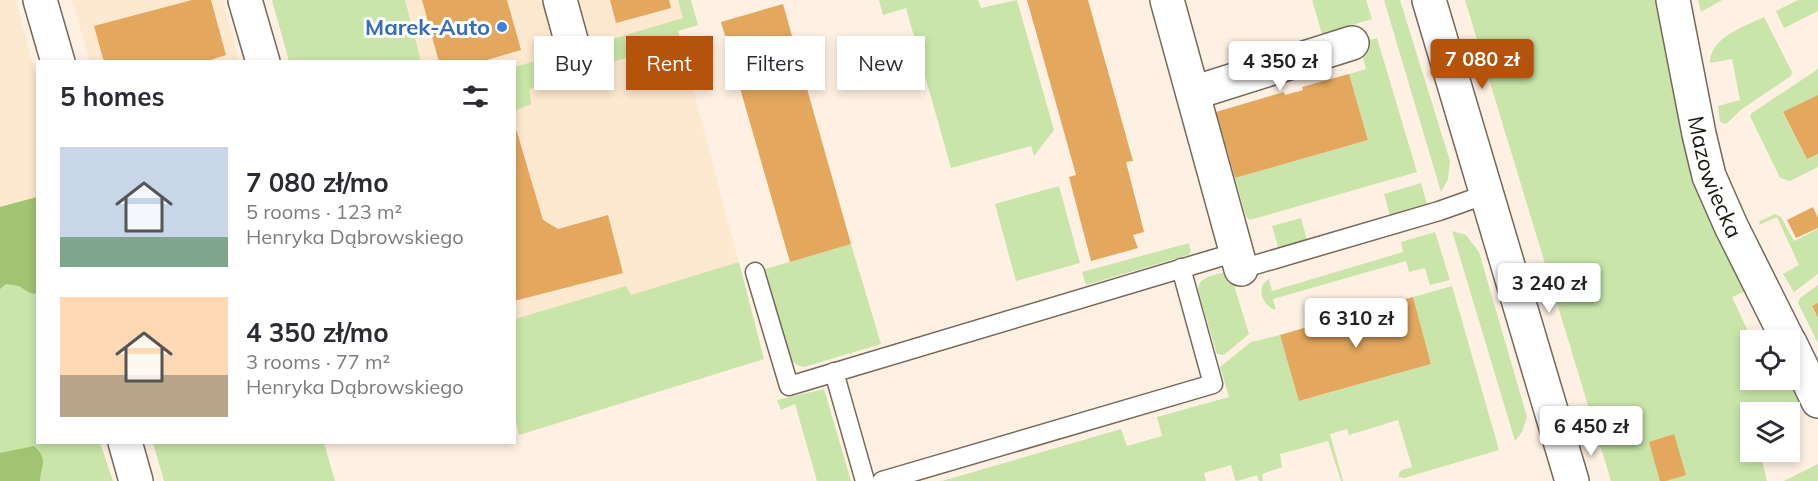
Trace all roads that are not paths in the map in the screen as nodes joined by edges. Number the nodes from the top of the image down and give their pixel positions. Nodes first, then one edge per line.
1 (40, 0) edge
2 (245, 0) edge
3 (560, 0) edge
4 (1429, 0) edge
5 (1673, 0) edge
6 (1175, 2) edge
7 (570, 36) edge
8 (1352, 43) dead end
9 (57, 60) edge
10 (262, 60) edge
11 (1193, 93) junction
12 (1487, 194) junction
13 (1239, 260) junction
14 (1181, 268) junction
15 (755, 272) dead end
16 (1783, 330) edge
17 (1800, 364) edge
18 (834, 372) junction
19 (1818, 401) edge
20 (125, 444) edge
21 (136, 481) edge
22 (865, 481) edge
23 (882, 481) edge
24 (1572, 481) edge

1 - 9 street
2 - 10 street
3 - 7 street
4 - 12 street
5 - 16 street, Mazowiecka
6 - 11 street
8 - 11 street
11 - 13 street
12 - 13 lane
12 - 24 street
13 - 14 lane
14 - 18 lane
14 - 23 lane
15 - 18 lane
17 - 19 street, Mazowiecka
18 - 22 lane
20 - 21 street

